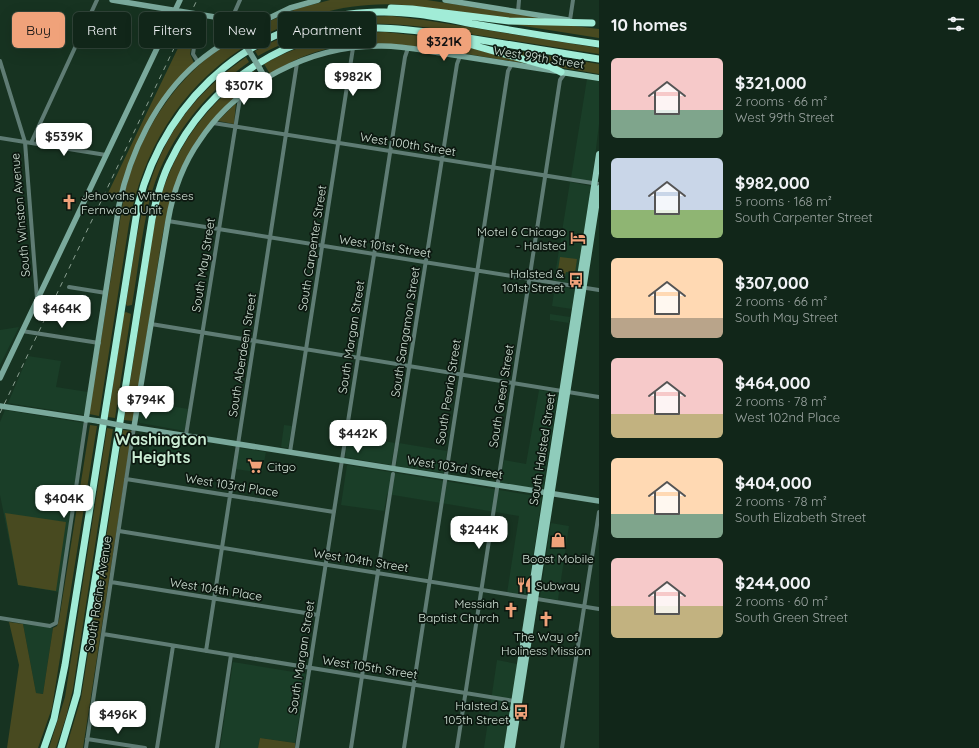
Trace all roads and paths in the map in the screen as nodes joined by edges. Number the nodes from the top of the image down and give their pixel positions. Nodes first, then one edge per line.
1 (97, 0) edge
2 (112, 0) edge
3 (180, 0) edge
4 (240, 0) edge
5 (318, 0) edge
6 (445, 0) edge
7 (519, 0) edge
8 (573, 0) edge
9 (307, 1) edge
10 (466, 2) edge
11 (175, 10) junction
12 (187, 12) edge
13 (234, 12) edge
14 (379, 12) junction
15 (518, 12) junction
16 (270, 17) edge
17 (570, 20) junction
18 (596, 24) edge
19 (436, 34) junction
20 (599, 44) edge
21 (376, 46) edge
22 (194, 48) edge
23 (218, 48) edge
24 (247, 48) edge
25 (353, 48) joint
26 (408, 48) junction
27 (460, 56) junction
28 (599, 59) edge
29 (0, 61) edge
30 (198, 62) junction
31 (297, 63) junction
32 (512, 64) junction
33 (563, 72) junction
34 (599, 78) edge
35 (266, 79) junction
36 (240, 98) junction
37 (213, 123) junction
38 (235, 126) junction
39 (286, 135) junction
40 (0, 138) edge
41 (25, 142) junction
42 (30, 143) junction
43 (338, 143) junction
44 (390, 151) junction
45 (599, 154) edge
46 (106, 155) junction
47 (442, 159) junction
48 (494, 168) junction
49 (545, 176) junction
50 (598, 186) edge
51 (168, 221) junction
52 (219, 229) junction
53 (270, 237) junction
54 (322, 246) junction
55 (374, 254) junction
56 (426, 262) junction
57 (477, 271) junction
58 (529, 279) junction
59 (69, 287) dead end
60 (581, 287) junction
61 (599, 290) edge
62 (106, 293) junction
63 (37, 298) junction
64 (151, 324) junction
65 (22, 331) junction
66 (202, 332) junction
67 (254, 341) junction
68 (98, 343) junction
69 (306, 349) junction
70 (358, 358) junction
71 (409, 366) junction
72 (461, 374) junction
73 (0, 378) edge
74 (513, 383) junction
75 (565, 392) junction
76 (599, 397) edge
77 (0, 406) edge
78 (86, 420) junction
79 (134, 427) junction
80 (186, 435) junction
81 (238, 444) junction
82 (290, 452) junction
83 (342, 460) junction
84 (393, 472) junction
85 (445, 477) junction
86 (126, 479) junction
87 (497, 485) junction
88 (549, 493) junction
89 (230, 495) junction
90 (599, 502) edge
91 (334, 512) junction
92 (599, 512) edge
93 (119, 530) junction
94 (222, 547) junction
95 (326, 564) junction
96 (378, 573) junction
97 (430, 581) junction
98 (111, 582) junction
99 (481, 590) junction
100 (533, 598) junction
101 (214, 599) junction
102 (584, 606) junction
103 (599, 609) edge
104 (318, 615) junction
105 (0, 618) edge
106 (103, 634) junction
107 (172, 646) junction
108 (206, 651) junction
109 (231, 655) junction
110 (310, 668) junction
111 (362, 676) junction
112 (414, 685) junction
113 (465, 693) junction
114 (517, 702) junction
115 (88, 738) junction
116 (44, 748) edge
117 (61, 748) edge
118 (86, 748) edge
119 (145, 748) edge
120 (157, 748) edge
121 (217, 748) edge
122 (297, 748) edge
123 (351, 748) edge
124 (404, 748) edge
125 (457, 748) edge
126 (507, 748) edge
127 (512, 748) edge
128 (562, 748) edge

1 - 42 street
2 - 11 street
3 - 11 street
4 - 13 street
5 - 9 street
6 - 10 street
7 - 15 street
8 - 17 street
9 - 16 street
10 - 15 street
11 - 12 street
11 - 46 street
14 - 18 highway
14 - 20 highway
14 - 116 highway
15 - 17 street
17 - 18 street
19 - 28 highway
19 - 33 highway
19 - 117 highway
21 - 26 street, West 99th Street
22 - 30 street
23 - 30 street
24 - 35 street, bridge
25 - 31 street, West 99th Street
25 - 43 street, South Carpenter Street
26 - 27 street, West 99th Street
26 - 44 street, South Morgan Street
27 - 32 street, West 99th Street
27 - 47 street, South Sangamon Street
29 - 41 street, South Winston Avenue
30 - 62 street
31 - 35 street, West 99th Street
31 - 39 street, South Aberdeen Street
32 - 33 street, West 99th Street
32 - 48 street, South Peoria Street
33 - 34 main road, West 99th Street
33 - 49 street, South Green Street
35 - 36 street, West 99th Street
36 - 37 street, West 99th Street
36 - 38 street, South May Street
37 - 38 street, West 100th Street
37 - 51 street, South Racine Avenue
38 - 39 street, West 100th Street
38 - 52 street, South May Street
39 - 43 street, West 100th Street
39 - 53 street, South Aberdeen Street
40 - 41 street
41 - 42 street
41 - 63 street, South Winston Avenue
42 - 46 street
43 - 44 street, West 100th Street
43 - 54 street, South Carpenter Street
44 - 47 street, West 100th Street
44 - 55 street, South Morgan Street
45 - 50 main road, South Halsted Street
46 - 63 street
47 - 48 street, West 100th Street
47 - 56 street, South Sangamon Street
48 - 49 street, West 100th Street
48 - 57 street, South Peoria Street
49 - 50 street, West 100th Street
49 - 58 street, South Green Street
50 - 60 main road, South Halsted Street
51 - 52 street, West 101st Street
51 - 64 street, South Racine Avenue
52 - 53 street, West 101st Street
52 - 66 street, South May Street
53 - 54 street, West 101st Street
53 - 67 street, South Aberdeen Street
54 - 55 street, West 101st Street
54 - 69 street, South Carpenter Street
55 - 56 street, West 101st Street
55 - 70 street, South Morgan Street
56 - 57 street, West 101st Street
56 - 71 street, South Sangamon Street
57 - 58 street, West 101st Street
57 - 72 street, South Peoria Street
58 - 60 street, West 101st Street
58 - 74 street, South Green Street
59 - 62 street
60 - 61 street, West 101st Street
60 - 75 main road, South Halsted Street
62 - 68 street
63 - 65 street
64 - 66 street
64 - 79 street, South Racine Avenue
65 - 68 street
65 - 73 street
66 - 67 street
66 - 80 street, South May Street
67 - 69 street
67 - 81 street, South Aberdeen Street
68 - 78 street
69 - 70 street
69 - 82 street, South Carpenter Street
70 - 71 street
70 - 83 street, South Morgan Street
71 - 72 street
71 - 84 street, South Sangamon Street
72 - 74 street
72 - 85 street, South Peoria Street
74 - 75 street
74 - 87 street, South Green Street
75 - 76 street
75 - 88 main road, South Halsted Street
77 - 78 street, West 103rd Street
78 - 79 street, West 103rd Street, bridge
78 - 105 street
79 - 80 street, West 103rd Street
79 - 86 street, South Racine Avenue
80 - 81 street, West 103rd Street
81 - 82 street, West 103rd Street
81 - 89 street, South Aberdeen Street
82 - 83 street, West 103rd Street
83 - 84 street, West 103rd Street
83 - 91 street, South Morgan Street
84 - 85 street, West 103rd Street
84 - 96 street, South Sangamon Street
85 - 87 street, West 103rd Street
85 - 97 street, South Peoria Street
86 - 89 street, West 103rd Place
86 - 93 street, South Racine Avenue
87 - 88 street, West 103rd Street
87 - 99 street, South Green Street
88 - 90 street, West 103rd Street
88 - 100 main road, South Halsted Street
89 - 91 street, West 103rd Place
89 - 94 street, South Aberdeen Street
91 - 95 street, South Morgan Street
92 - 102 street
93 - 94 street, West 104th Street
93 - 98 street, South Racine Avenue
94 - 95 street, West 104th Street
94 - 101 street, South Aberdeen Street
95 - 96 street, West 104th Street
95 - 104 street, South Morgan Street
96 - 97 street, West 104th Street
96 - 111 street, South Sangamon Street
97 - 99 street, West 104th Street
97 - 112 street, South Peoria Street
98 - 101 street, West 104th Place
98 - 106 street, South Racine Avenue
99 - 100 street, West 104th Street
99 - 113 street, South Green Street
100 - 102 street, West 104th Street
100 - 114 main road, South Halsted Street
101 - 104 street, West 104th Place
101 - 108 street, South Aberdeen Street
102 - 103 street, West 104th Street
102 - 128 street
104 - 110 street, South Morgan Street
106 - 107 street, West 105th Street
106 - 115 street, South Racine Avenue
107 - 108 street, West 105th Street
107 - 120 street
108 - 109 street, West 105th Street
109 - 110 street, West 105th Street
109 - 121 street
110 - 111 street, West 105th Street
110 - 122 street, South Morgan Street
111 - 112 street, West 105th Street
111 - 123 street, South Sangamon Street
112 - 113 street, West 105th Street
112 - 124 street, South Peoria Street
113 - 114 street, West 105th Street
113 - 125 street, South Green Street
114 - 126 main road, South Halsted Street
114 - 127 main road, South Halsted Street
115 - 118 street, South Racine Avenue
115 - 119 street

